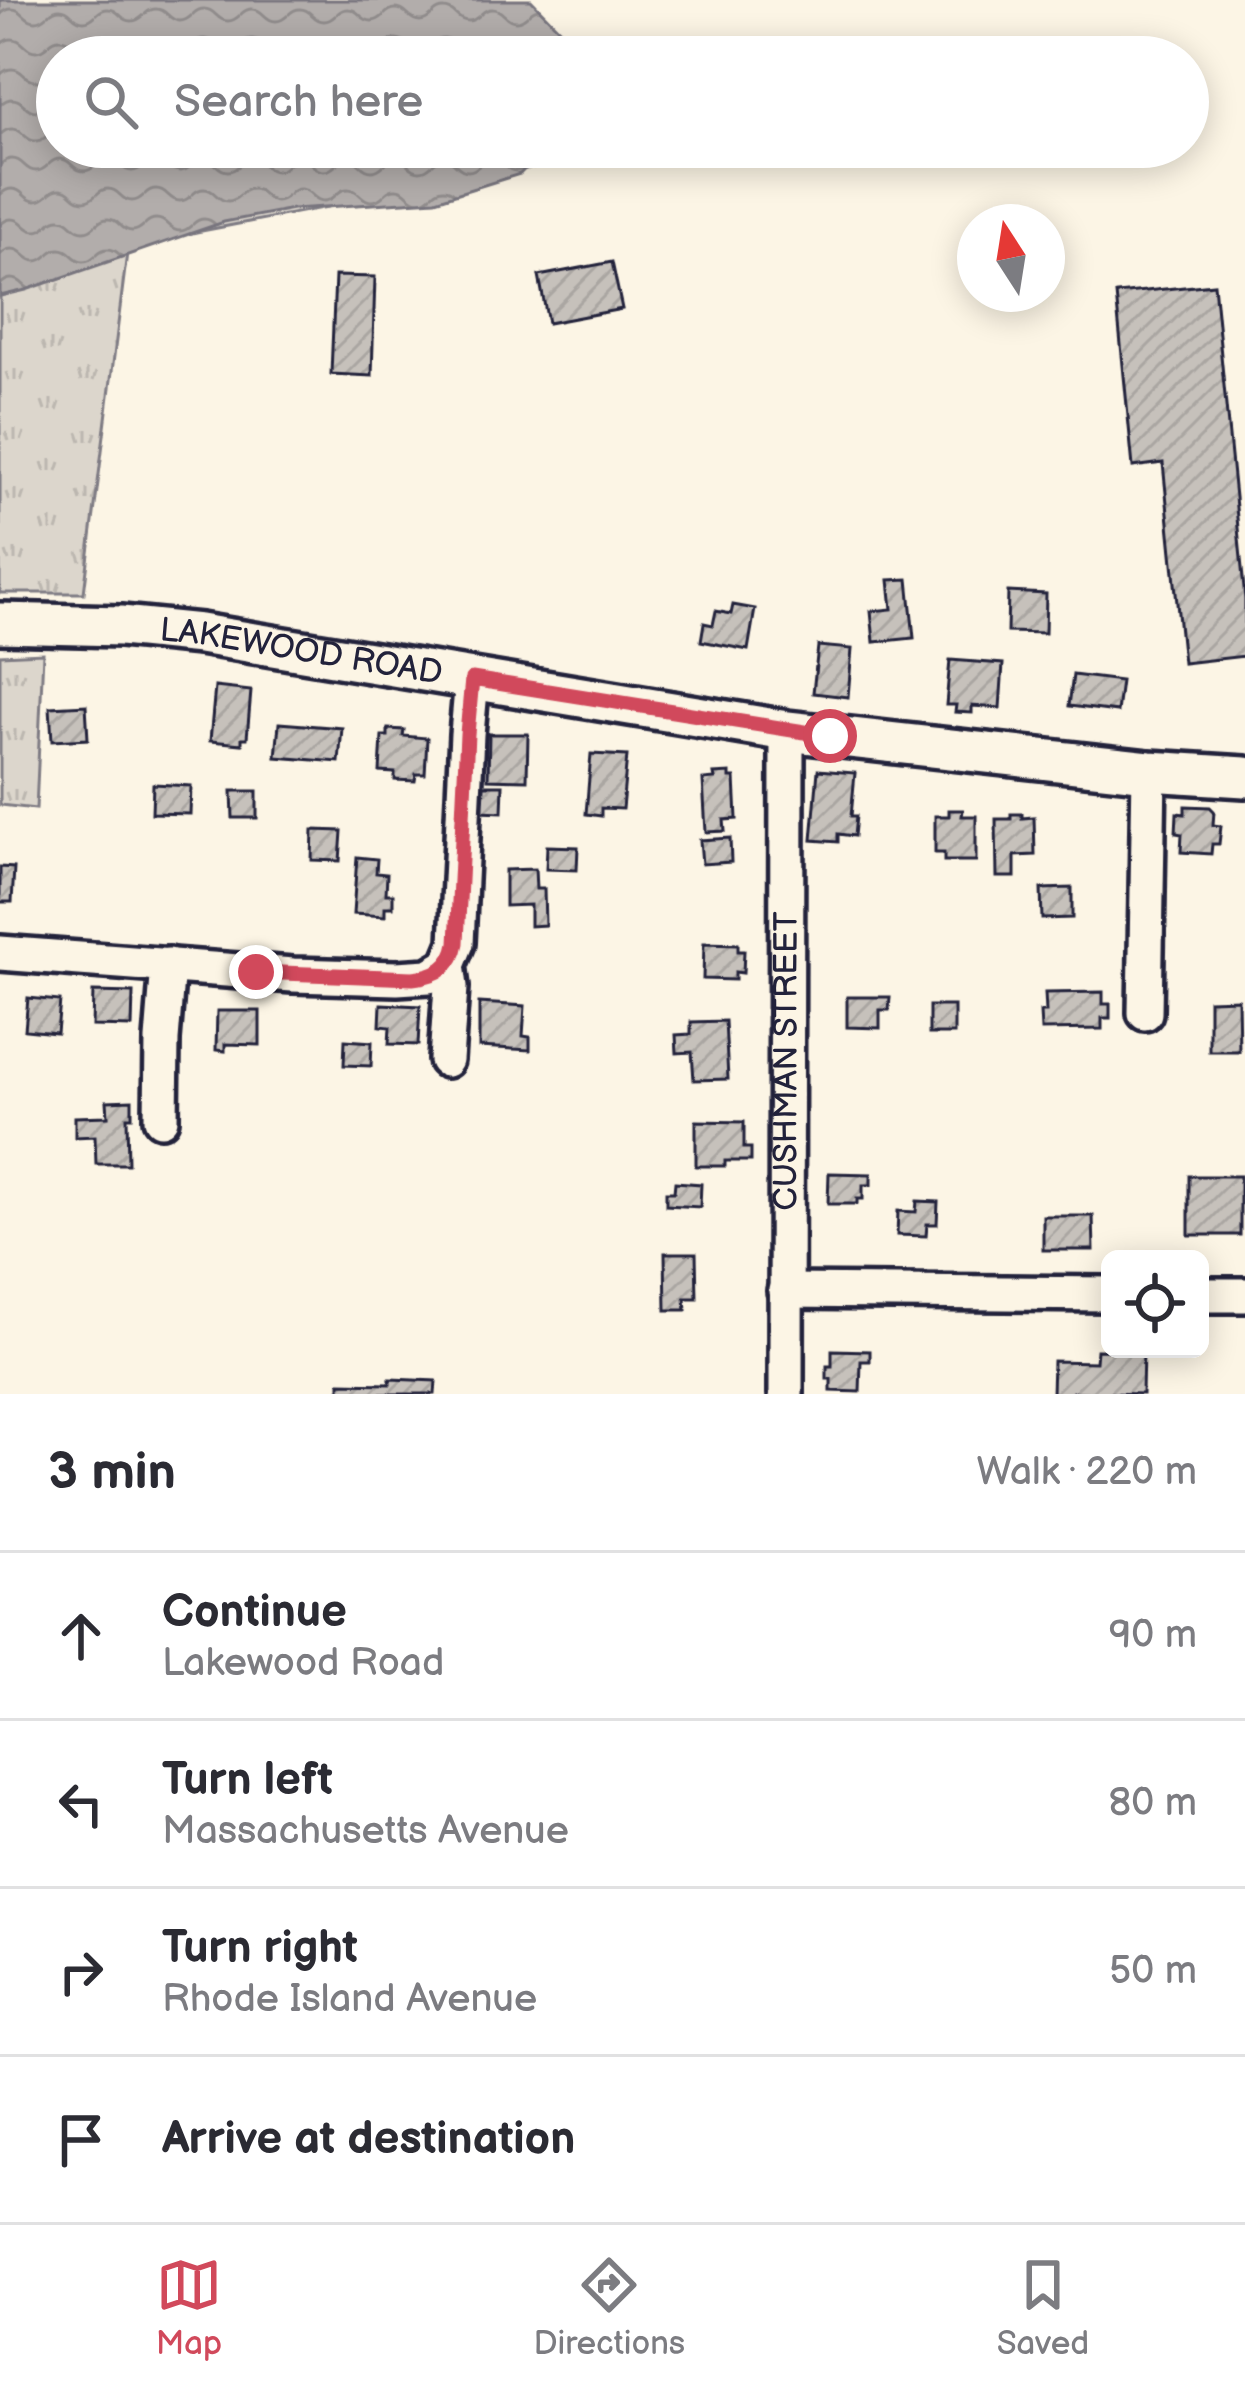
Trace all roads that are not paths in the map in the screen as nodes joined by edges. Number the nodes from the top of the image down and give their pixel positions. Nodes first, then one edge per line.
1 (0, 622) edge
2 (472, 679) junction
3 (787, 731) junction
4 (1149, 771) junction
5 (1245, 778) edge
6 (0, 953) edge
7 (168, 965) junction
8 (448, 965) junction
9 (1145, 1013) dead end
10 (446, 1060) dead end
11 (161, 1120) dead end
12 (784, 1292) junction
13 (1101, 1294) edge
14 (1209, 1294) edge
15 (1245, 1295) edge
16 (786, 1394) edge

1 - 2 main road, LAKEWOOD ROAD
2 - 3 main road, LAKEWOOD ROAD
2 - 8 street
3 - 4 main road, LAKEWOOD ROAD
3 - 12 street, CUSHMAN STREET
4 - 5 main road, LAKEWOOD ROAD
4 - 9 street
6 - 7 street
7 - 8 street
7 - 11 street
8 - 10 street
12 - 13 street
12 - 16 street, CUSHMAN STREET
14 - 15 street

